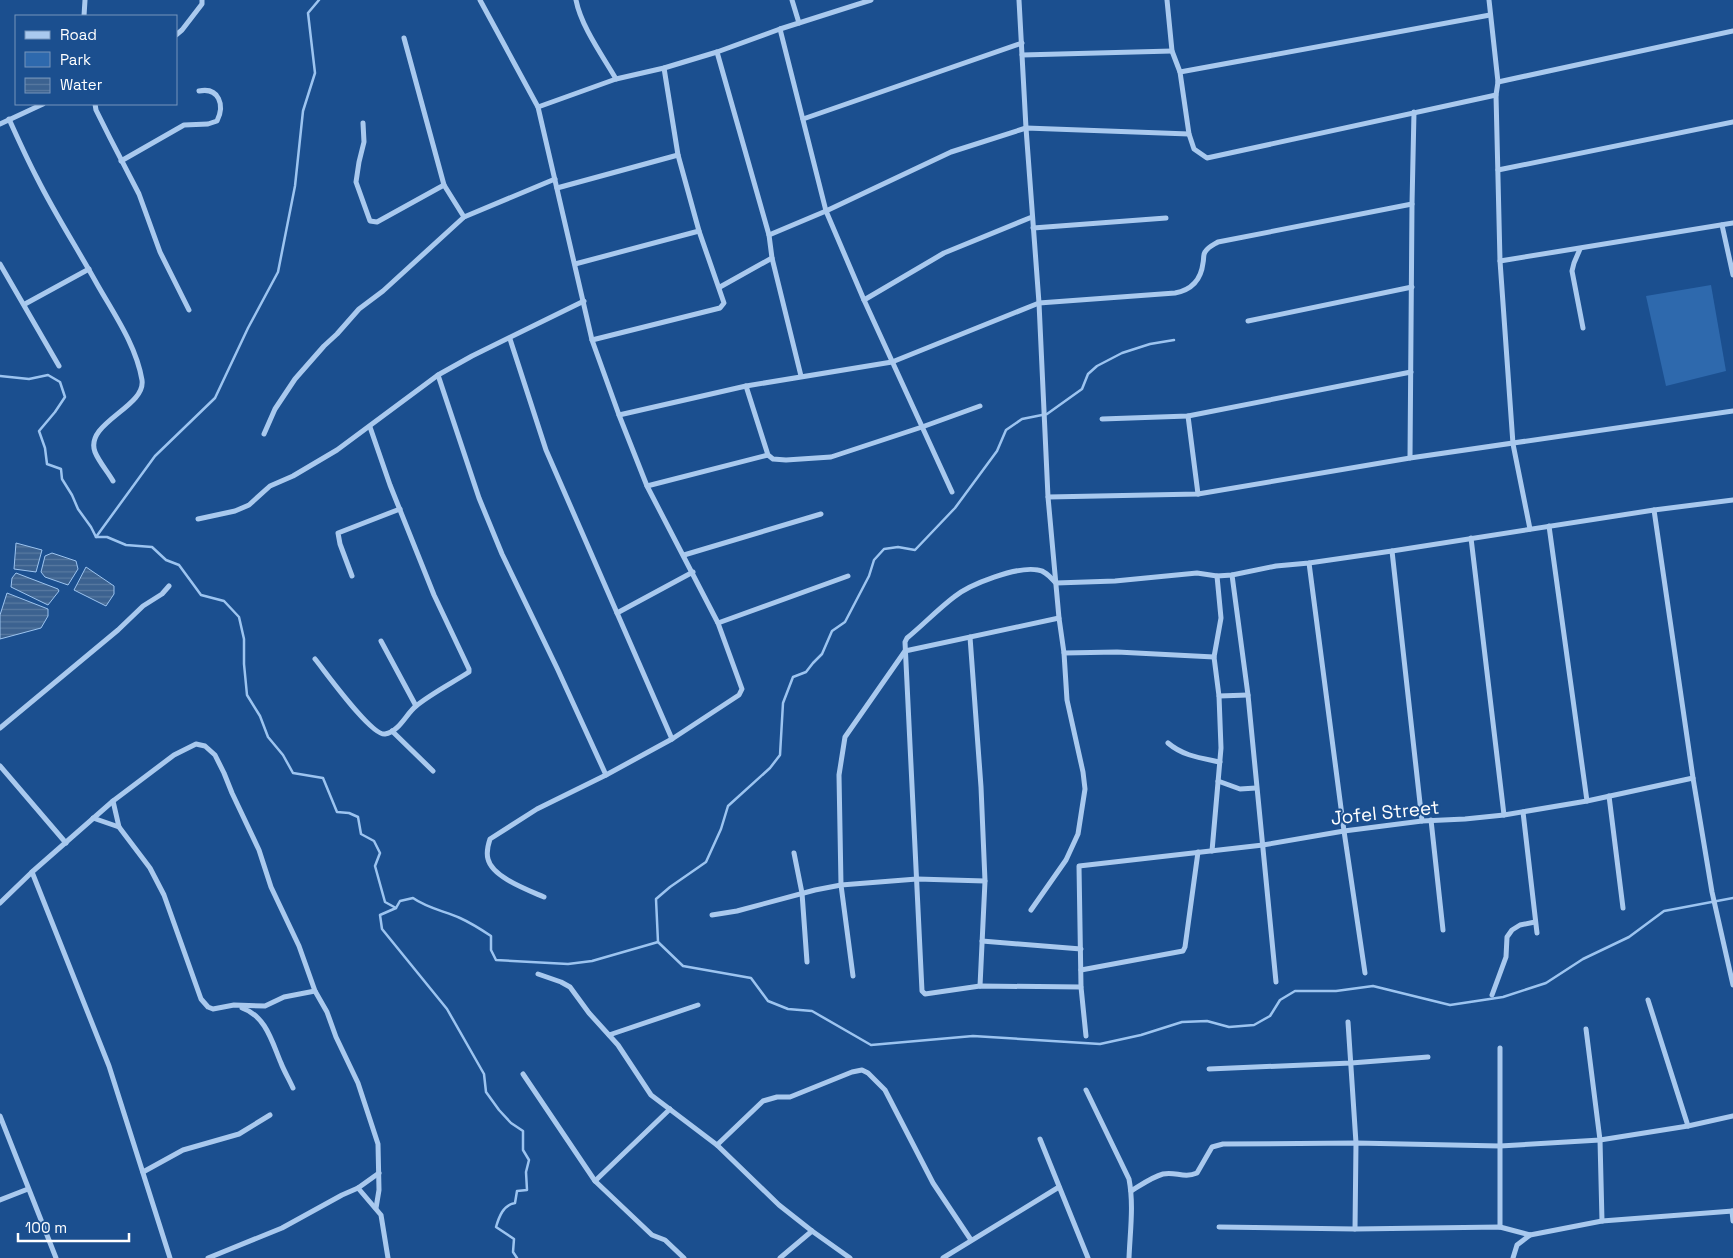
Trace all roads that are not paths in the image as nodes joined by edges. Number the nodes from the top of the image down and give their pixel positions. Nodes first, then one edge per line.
1 (85, 0) edge
2 (202, 0) edge
3 (480, 0) edge
4 (576, 0) edge
5 (792, 0) edge
6 (871, 0) edge
7 (1019, 0) edge
8 (1167, 0) edge
9 (1489, 0) edge
10 (84, 15) edge
11 (1490, 16) junction
12 (799, 23) junction
13 (780, 29) junction
14 (1733, 31) edge
15 (178, 33) edge
16 (404, 38) dead end
17 (1022, 43) junction
18 (1172, 51) junction
19 (717, 52) junction
20 (1022, 54) junction
21 (664, 68) junction
22 (1180, 72) junction
23 (616, 79) junction
24 (1498, 82) junction
25 (199, 91) dead end
26 (1496, 95) junction
27 (40, 105) edge
28 (95, 105) edge
29 (538, 106) junction
30 (1414, 112) junction
31 (9, 119) junction
32 (802, 119) junction
33 (1733, 122) edge
34 (363, 123) dead end
35 (0, 124) edge
36 (1026, 128) junction
37 (1189, 134) junction
38 (678, 155) junction
39 (121, 161) junction
40 (1498, 170) junction
41 (555, 179) junction
42 (444, 184) junction
43 (557, 188) junction
44 (1412, 204) junction
45 (826, 211) junction
46 (464, 217) junction
47 (1032, 217) junction
48 (1166, 218) dead end
49 (1733, 223) edge
50 (1722, 225) junction
51 (1033, 228) junction
52 (699, 231) junction
53 (769, 235) junction
54 (1580, 248) junction
55 (772, 258) junction
56 (1500, 262) junction
57 (0, 264) edge
58 (574, 264) junction
59 (89, 269) junction
60 (1733, 276) edge
61 (720, 287) junction
62 (1412, 287) junction
63 (864, 300) junction
64 (584, 301) junction
65 (1039, 303) junction
66 (24, 304) junction
67 (189, 310) dead end
68 (1248, 321) dead end
69 (1583, 328) dead end
70 (510, 339) junction
71 (592, 340) junction
72 (892, 362) junction
73 (59, 366) dead end
74 (1411, 372) junction
75 (438, 375) junction
76 (801, 376) junction
77 (746, 386) junction
78 (980, 406) dead end
79 (1733, 411) edge
80 (619, 415) junction
81 (1188, 416) junction
82 (1102, 419) dead end
83 (370, 427) junction
84 (922, 427) junction
85 (264, 434) dead end
86 (1513, 444) junction
87 (768, 455) junction
88 (1410, 458) junction
89 (113, 481) dead end
90 (647, 486) junction
91 (952, 492) dead end
92 (1198, 494) junction
93 (1048, 497) junction
94 (1733, 500) edge
95 (400, 509) junction
96 (1654, 510) junction
97 (821, 514) dead end
98 (198, 519) dead end
99 (1549, 526) junction
100 (1530, 529) junction
101 (1471, 538) junction
102 (1392, 551) junction
103 (684, 555) junction
104 (1309, 563) junction
105 (693, 572) junction
106 (1232, 575) junction
107 (352, 576) dead end
108 (848, 576) dead end
109 (1217, 576) junction
110 (1056, 584) junction
111 (169, 586) dead end
112 (617, 613) junction
113 (1059, 618) junction
114 (718, 623) junction
115 (970, 637) junction
116 (380, 641) dead end
117 (905, 651) junction
118 (1064, 653) junction
119 (1214, 657) junction
120 (315, 659) dead end
121 (1248, 695) junction
122 (1219, 696) junction
123 (416, 706) junction
124 (0, 728) edge
125 (392, 732) junction
126 (672, 739) junction
127 (1168, 743) dead end
128 (1220, 762) junction
129 (0, 766) edge
130 (433, 771) dead end
131 (606, 775) junction
132 (1693, 778) junction
133 (1218, 781) junction
134 (1256, 788) junction
135 (1609, 796) junction
136 (1587, 801) junction
137 (113, 802) junction
138 (1524, 812) junction
139 (1504, 815) junction
140 (93, 818) junction
141 (1431, 820) junction
142 (1422, 821) junction
143 (120, 827) junction
144 (1344, 831) junction
145 (66, 843) junction
146 (1263, 845) junction
147 (1212, 851) junction
148 (1198, 852) junction
149 (794, 853) dead end
150 (32, 872) junction
151 (917, 879) junction
152 (985, 881) junction
153 (841, 886) junction
154 (802, 893) junction
155 (544, 897) dead end
156 (0, 903) edge
157 (1623, 908) dead end
158 (1031, 910) dead end
159 (712, 916) dead end
160 (1535, 922) junction
161 (1443, 930) dead end
162 (1537, 934) dead end
163 (982, 941) junction
164 (1080, 949) junction
165 (808, 962) dead end
166 (1081, 970) junction
167 (1365, 973) dead end
168 (538, 974) dead end
169 (853, 976) dead end
170 (1276, 982) dead end
171 (1733, 985) edge
172 (980, 986) junction
173 (1081, 987) junction
174 (315, 991) junction
175 (1492, 995) dead end
176 (1648, 1000) dead end
177 (234, 1005) junction
178 (698, 1005) dead end
179 (1348, 1022) dead end
180 (1586, 1029) dead end
181 (609, 1035) junction
182 (1086, 1036) dead end
183 (1500, 1048) dead end
184 (1428, 1057) dead end
185 (1350, 1063) junction
186 (1208, 1069) dead end
187 (523, 1074) dead end
188 (293, 1088) dead end
189 (1086, 1090) dead end
190 (670, 1109) junction
191 (270, 1115) dead end
192 (0, 1116) edge
193 (1733, 1116) edge
194 (1688, 1126) junction
195 (1040, 1139) dead end
196 (1600, 1140) junction
197 (1356, 1144) junction
198 (717, 1145) junction
199 (1500, 1146) junction
200 (143, 1172) junction
201 (379, 1173) junction
202 (595, 1181) junction
203 (358, 1188) junction
204 (1059, 1188) junction
205 (28, 1189) junction
206 (1131, 1191) junction
207 (0, 1200) edge
208 (376, 1208) junction
209 (1733, 1211) edge
210 (1602, 1221) junction
211 (1733, 1221) edge
212 (1220, 1227) dead end
213 (1500, 1227) junction
214 (1355, 1229) junction
215 (812, 1231) junction
216 (1530, 1235) junction
217 (971, 1240) junction
218 (56, 1258) edge
219 (170, 1258) edge
220 (208, 1258) edge
221 (388, 1258) edge
222 (684, 1258) edge
223 (780, 1258) edge
224 (850, 1258) edge
225 (942, 1258) edge
226 (1088, 1258) edge
227 (1129, 1258) edge
228 (1513, 1258) edge

1 - 10 street
2 - 15 street
3 - 29 street
4 - 23 street
5 - 12 street
6 - 12 street
7 - 17 street
8 - 18 street
9 - 11 street
11 - 22 street
11 - 24 street
12 - 13 street
13 - 19 street
13 - 32 street
14 - 24 street
16 - 42 street
17 - 20 street
17 - 32 street
18 - 20 street
18 - 22 street
19 - 21 street
19 - 53 street
20 - 36 street
21 - 23 street
21 - 38 street
22 - 37 street
23 - 29 street
24 - 26 street
25 - 39 street
26 - 30 street
26 - 40 street
27 - 31 street
28 - 39 street
29 - 41 street
30 - 37 street
30 - 44 street
31 - 35 street
31 - 59 street
32 - 45 street
33 - 40 street
34 - 42 street
36 - 37 street
36 - 45 street
36 - 47 street
38 - 43 street
38 - 52 street
39 - 67 street
40 - 56 street
41 - 43 street
41 - 46 street
42 - 46 street
43 - 58 street
44 - 62 street
44 - 65 street
45 - 53 street
45 - 63 street
46 - 85 street
47 - 51 street
47 - 63 street
48 - 51 street
49 - 50 street
50 - 54 street
50 - 60 street
51 - 65 street
52 - 58 street
52 - 61 street
53 - 55 street
54 - 56 street
54 - 69 street
55 - 61 street
55 - 76 street
56 - 86 street
57 - 66 street
58 - 64 street
59 - 66 street
59 - 89 street
61 - 71 street
62 - 68 street
62 - 74 street
63 - 72 street
64 - 70 street
64 - 71 street
65 - 72 street
65 - 93 street
66 - 73 street
70 - 75 street
70 - 112 street
71 - 80 street
72 - 76 street
72 - 84 street
74 - 81 street
74 - 88 street
75 - 83 street
75 - 131 street
76 - 77 street
77 - 80 street
77 - 87 street
78 - 84 street
79 - 86 street
80 - 90 street
81 - 82 street
81 - 92 street
83 - 95 street
83 - 98 street
84 - 87 street
84 - 91 street
86 - 88 street
86 - 100 street
87 - 90 street
88 - 92 street
90 - 103 street
92 - 93 street
93 - 110 street
94 - 96 street
95 - 107 street
95 - 123 street
96 - 99 street
96 - 132 street
97 - 103 street
99 - 100 street
99 - 136 street
100 - 101 street
101 - 102 street
101 - 139 street
102 - 104 street
102 - 142 street
103 - 105 street
104 - 106 street
104 - 144 street
105 - 112 street
105 - 114 street
106 - 109 street
106 - 121 street
108 - 114 street
109 - 110 street
109 - 119 street
110 - 113 street
110 - 117 street
111 - 124 street
112 - 126 street
113 - 115 street
113 - 118 street
114 - 126 street
115 - 117 street
115 - 152 street
116 - 123 street
117 - 151 street
117 - 153 street
118 - 119 street
118 - 158 street
119 - 122 street
120 - 125 street
121 - 122 street
121 - 134 street
122 - 128 street
123 - 125 street
125 - 130 street
126 - 131 street
127 - 128 street
128 - 133 street
129 - 145 street
131 - 155 street
132 - 135 street, Jofel Street
132 - 171 street
133 - 134 street
133 - 147 street
134 - 146 street
135 - 136 street, Jofel Street
135 - 157 street
136 - 138 street, Jofel Street
137 - 140 street
137 - 143 street
137 - 174 street
138 - 139 street, Jofel Street
138 - 160 street
139 - 141 street, Jofel Street
140 - 143 street
140 - 145 street
141 - 142 street, Jofel Street
141 - 161 street
142 - 144 street, Jofel Street
143 - 177 street
144 - 146 street, Jofel Street
144 - 167 street
145 - 150 street
146 - 147 street, Jofel Street
146 - 170 street
147 - 148 street, Jofel Street
148 - 164 street, Jofel Street
148 - 166 street
149 - 154 street
150 - 156 street
150 - 200 street
151 - 152 street
151 - 153 street
151 - 172 street
152 - 163 street
153 - 154 street
153 - 169 street
154 - 159 street
154 - 165 street
160 - 162 street
160 - 175 street
163 - 164 street
163 - 172 street
164 - 166 street
166 - 173 street
168 - 181 street
172 - 173 street
173 - 182 street
174 - 177 street
174 - 201 street
176 - 194 street
177 - 188 street
178 - 181 street
179 - 185 street
180 - 196 street
181 - 190 street
183 - 199 street
184 - 185 street
185 - 186 street
185 - 197 street
187 - 202 street
189 - 206 street
190 - 198 street
190 - 202 street
191 - 200 street
192 - 205 street
193 - 194 street
194 - 196 street
195 - 204 street
196 - 199 street
196 - 210 street
197 - 199 street
197 - 206 street
197 - 214 street
198 - 215 street
198 - 217 street
199 - 213 street
200 - 219 street
201 - 203 street
201 - 208 street
202 - 222 street
203 - 208 street
203 - 220 street
204 - 217 street
204 - 226 street
205 - 207 street
205 - 218 street
206 - 227 street
208 - 221 street
209 - 210 street
209 - 211 street
210 - 216 street
212 - 214 street
213 - 214 street
213 - 216 street
215 - 223 street
215 - 224 street
216 - 228 street
217 - 225 street

